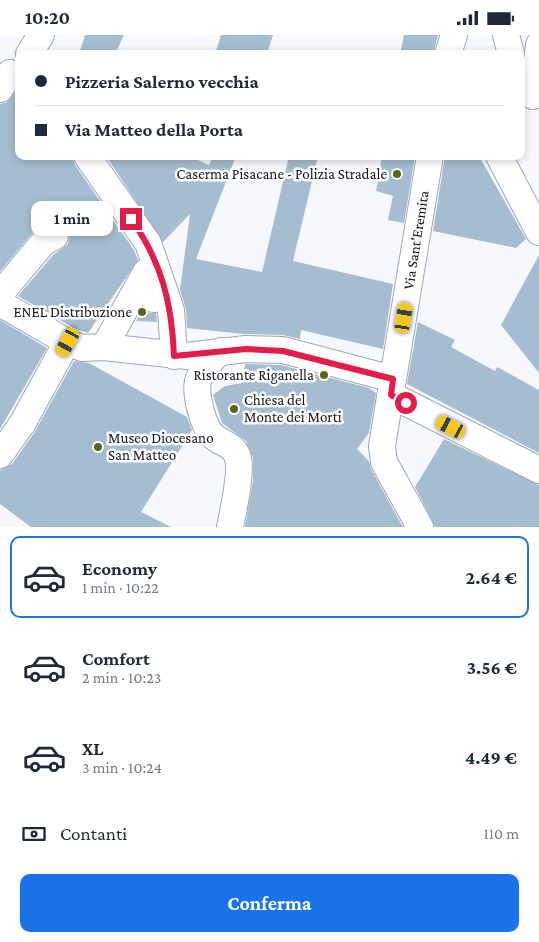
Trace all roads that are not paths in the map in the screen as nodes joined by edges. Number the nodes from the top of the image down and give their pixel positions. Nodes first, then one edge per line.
1 (20, 35) edge
2 (42, 35) edge
3 (454, 35) edge
4 (506, 35) edge
5 (539, 45) edge
6 (28, 50) edge
7 (32, 50) edge
8 (449, 50) edge
9 (510, 50) edge
10 (531, 93) edge
11 (90, 160) edge
12 (429, 160) edge
13 (501, 160) edge
14 (539, 232) edge
15 (55, 236) dead end
16 (0, 293) edge
17 (0, 303) edge
18 (85, 346) junction
19 (221, 351) junction
20 (173, 355) junction
21 (394, 376) junction
22 (198, 384) junction
23 (0, 455) edge
24 (539, 471) edge
25 (230, 527) edge
26 (420, 527) edge

1 - 6 street
2 - 7 street
3 - 8 street
4 - 9 street
5 - 10 street
11 - 20 street
12 - 21 street, Via Sant'Eremita
13 - 14 street
15 - 16 street
17 - 18 street
18 - 20 street
18 - 20 street
18 - 23 street
19 - 20 street
19 - 21 street
19 - 22 street
20 - 22 street
21 - 24 street
21 - 26 street, Via Sant'Eremita
22 - 25 street

